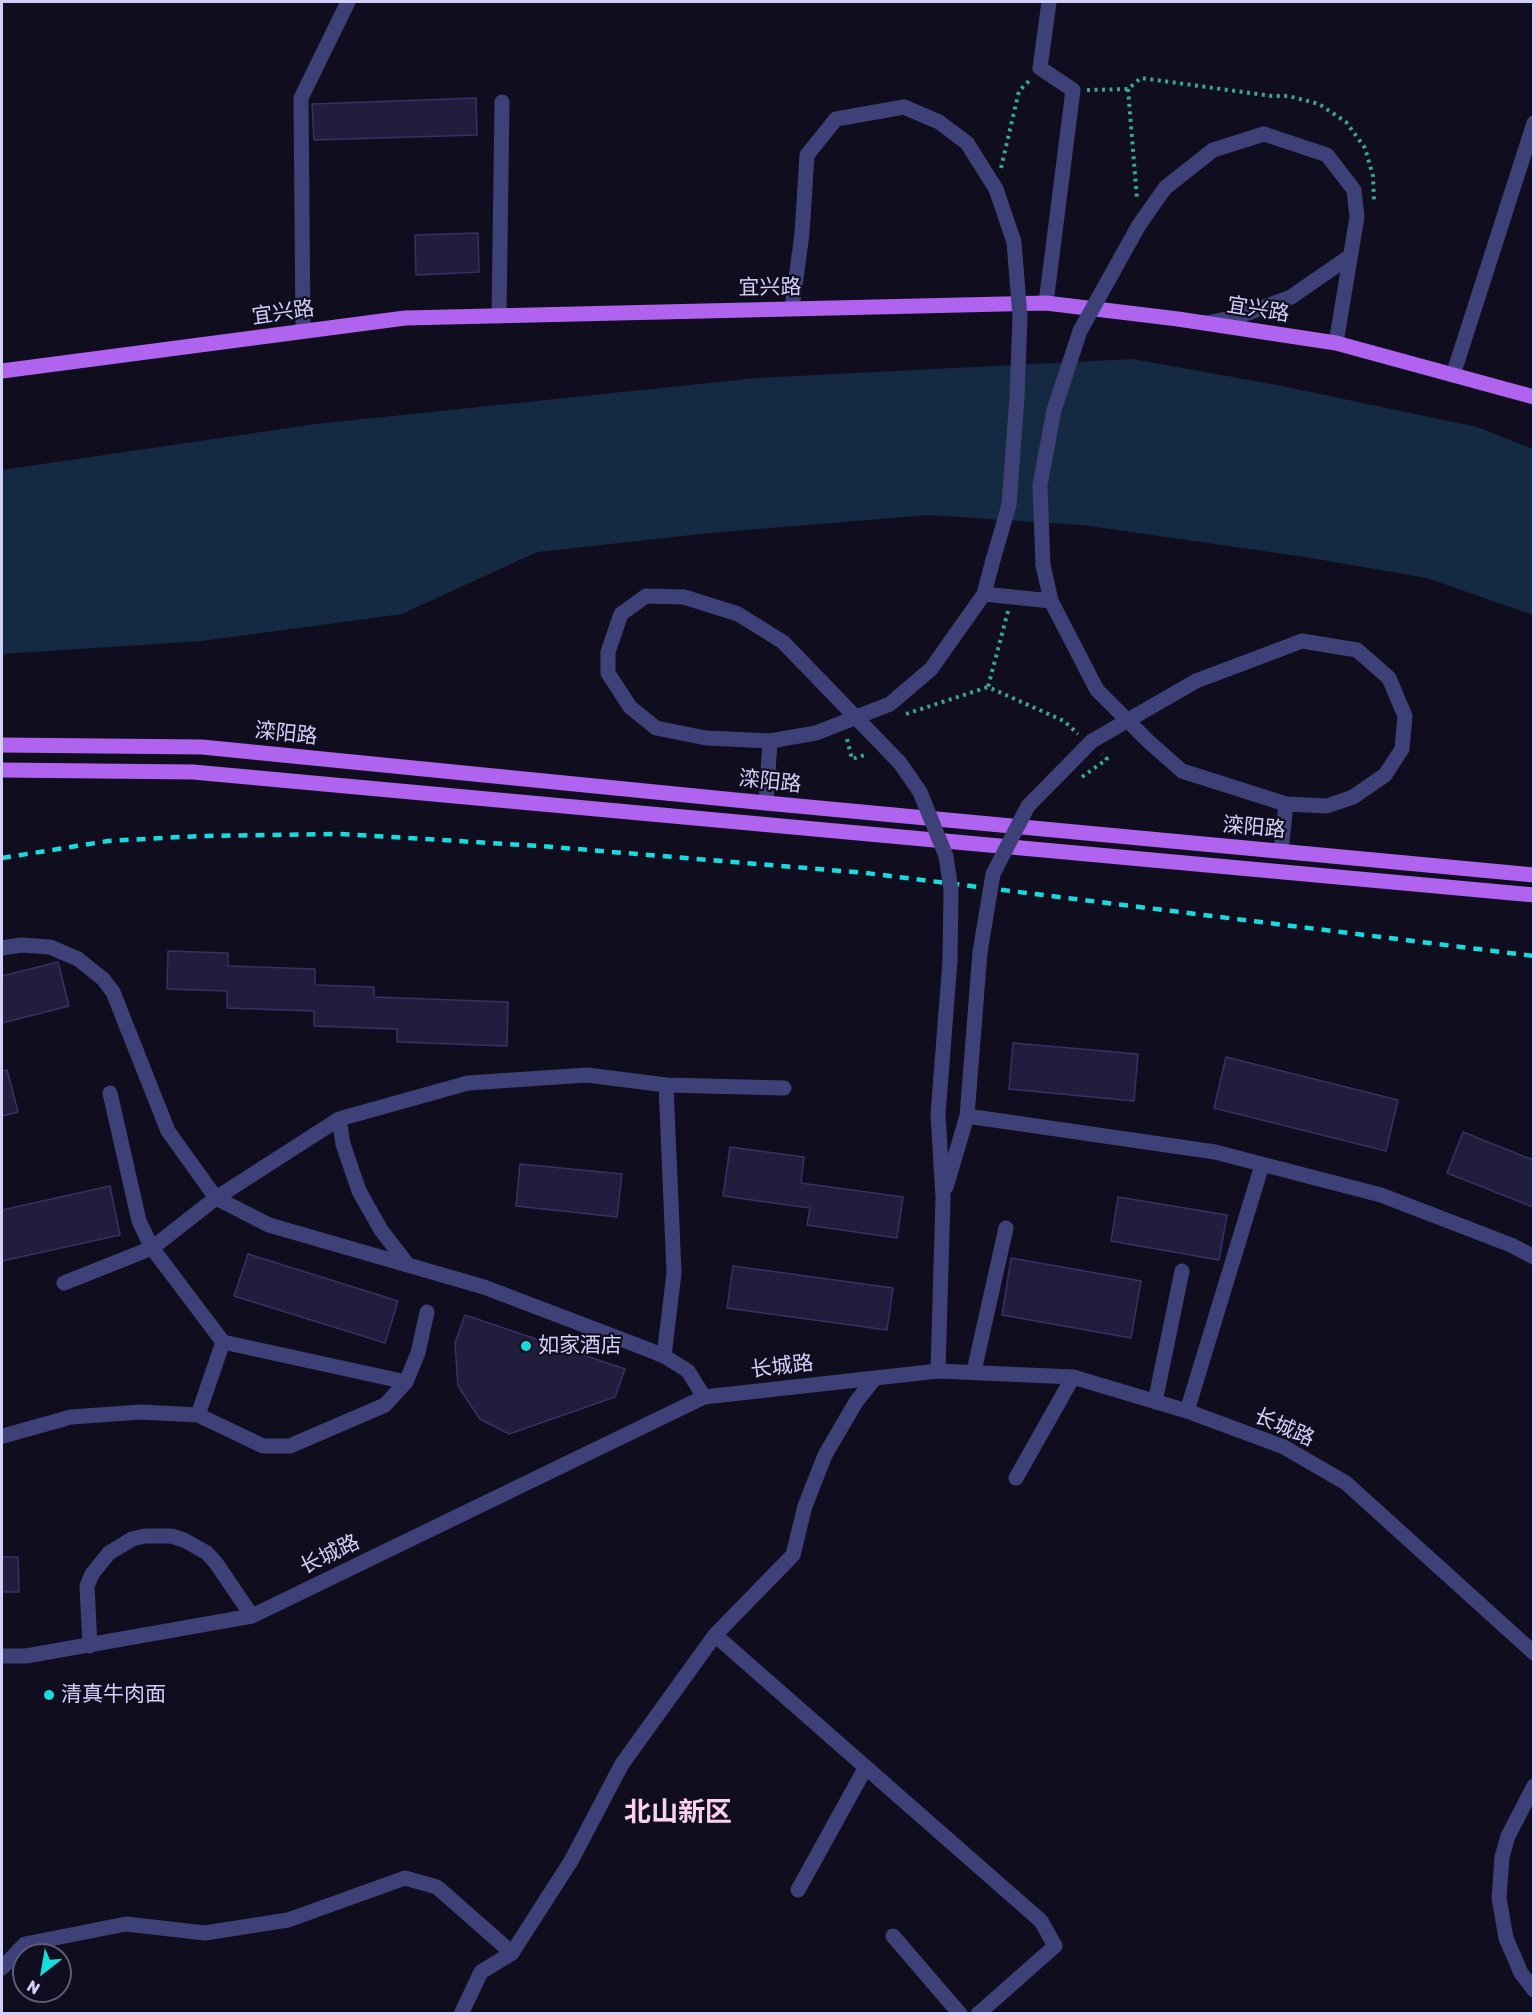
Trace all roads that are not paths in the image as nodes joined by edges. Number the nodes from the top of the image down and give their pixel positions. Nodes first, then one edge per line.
1 (348, 2) edge
2 (1048, 2) edge
3 (502, 102) dead end
4 (1533, 123) edge
5 (1349, 257) junction
6 (1046, 303) junction
7 (792, 309) junction
8 (499, 316) junction
9 (1206, 323) junction
10 (303, 331) junction
11 (1336, 343) junction
12 (2, 371) edge
13 (1453, 375) junction
14 (1533, 397) edge
15 (984, 594) junction
16 (1051, 601) junction
17 (770, 741) junction
18 (2, 745) edge
19 (2, 770) edge
20 (766, 803) junction
21 (1286, 804) junction
22 (1281, 851) junction
23 (1533, 875) edge
24 (1533, 895) edge
25 (2, 948) edge
26 (666, 1085) junction
27 (784, 1088) dead end
28 (110, 1093) dead end
29 (967, 1116) junction
30 (339, 1119) junction
31 (1262, 1165) junction
32 (216, 1198) junction
33 (943, 1198) junction
34 (1006, 1228) dead end
35 (152, 1248) junction
36 (1533, 1257) edge
37 (408, 1265) junction
38 (1182, 1271) dead end
39 (64, 1283) dead end
40 (427, 1312) dead end
41 (223, 1342) junction
42 (664, 1356) junction
43 (938, 1371) junction
44 (974, 1371) junction
45 (1072, 1377) junction
46 (875, 1378) junction
47 (406, 1382) junction
48 (704, 1397) junction
49 (1155, 1402) junction
50 (1187, 1411) junction
51 (198, 1415) junction
52 (3, 1436) dead end
53 (1016, 1478) dead end
54 (252, 1616) junction
55 (715, 1635) junction
56 (90, 1646) junction
57 (1533, 1653) edge
58 (2, 1656) edge
59 (866, 1767) junction
60 (1533, 1786) edge
61 (798, 1890) dead end
62 (893, 1936) dead end
63 (512, 1953) junction
64 (2, 1968) edge
65 (1533, 1990) edge
66 (461, 2013) edge
67 (960, 2013) edge
68 (978, 2013) edge

1 - 10 street
2 - 6 street
3 - 8 street
4 - 13 street
5 - 9 street
5 - 11 street
5 - 16 street, bridge
6 - 7 main road, 宜兴路
6 - 9 main road, 宜兴路
7 - 8 main road, 宜兴路
7 - 15 street, bridge
8 - 10 main road, 宜兴路
9 - 11 main road, 宜兴路
10 - 12 main road, 宜兴路
11 - 13 main road, 宜兴路
13 - 14 main road, 宜兴路
15 - 16 street
15 - 17 street
16 - 21 street
17 - 20 street
17 - 33 street, bridge
18 - 20 main road, 滦阳路
19 - 24 main road, 滦阳路
20 - 22 main road, 滦阳路
21 - 22 street
21 - 29 street, bridge
22 - 23 main road, 滦阳路
25 - 32 street
26 - 27 street
26 - 30 street
26 - 42 street
28 - 35 street
29 - 31 street
29 - 33 street
30 - 32 street
30 - 37 street
31 - 36 street
31 - 50 street
32 - 35 street
32 - 37 street
33 - 43 street
34 - 44 street
35 - 39 street
35 - 41 street
37 - 42 street
38 - 49 street
40 - 47 street
41 - 47 street
41 - 51 street
42 - 48 street
43 - 44 street, 长城路
43 - 46 street, 长城路
44 - 45 street, 长城路
45 - 49 street, 长城路
45 - 53 street
46 - 48 street, 长城路
46 - 55 street
47 - 51 street
48 - 54 street, 长城路
49 - 50 street, 长城路
50 - 57 street, 长城路
51 - 52 street
54 - 56 street, 长城路
54 - 56 street
55 - 59 street
55 - 63 street
56 - 58 street, 长城路
59 - 61 street
59 - 68 street
60 - 65 street
62 - 67 street
63 - 64 street
63 - 66 street

